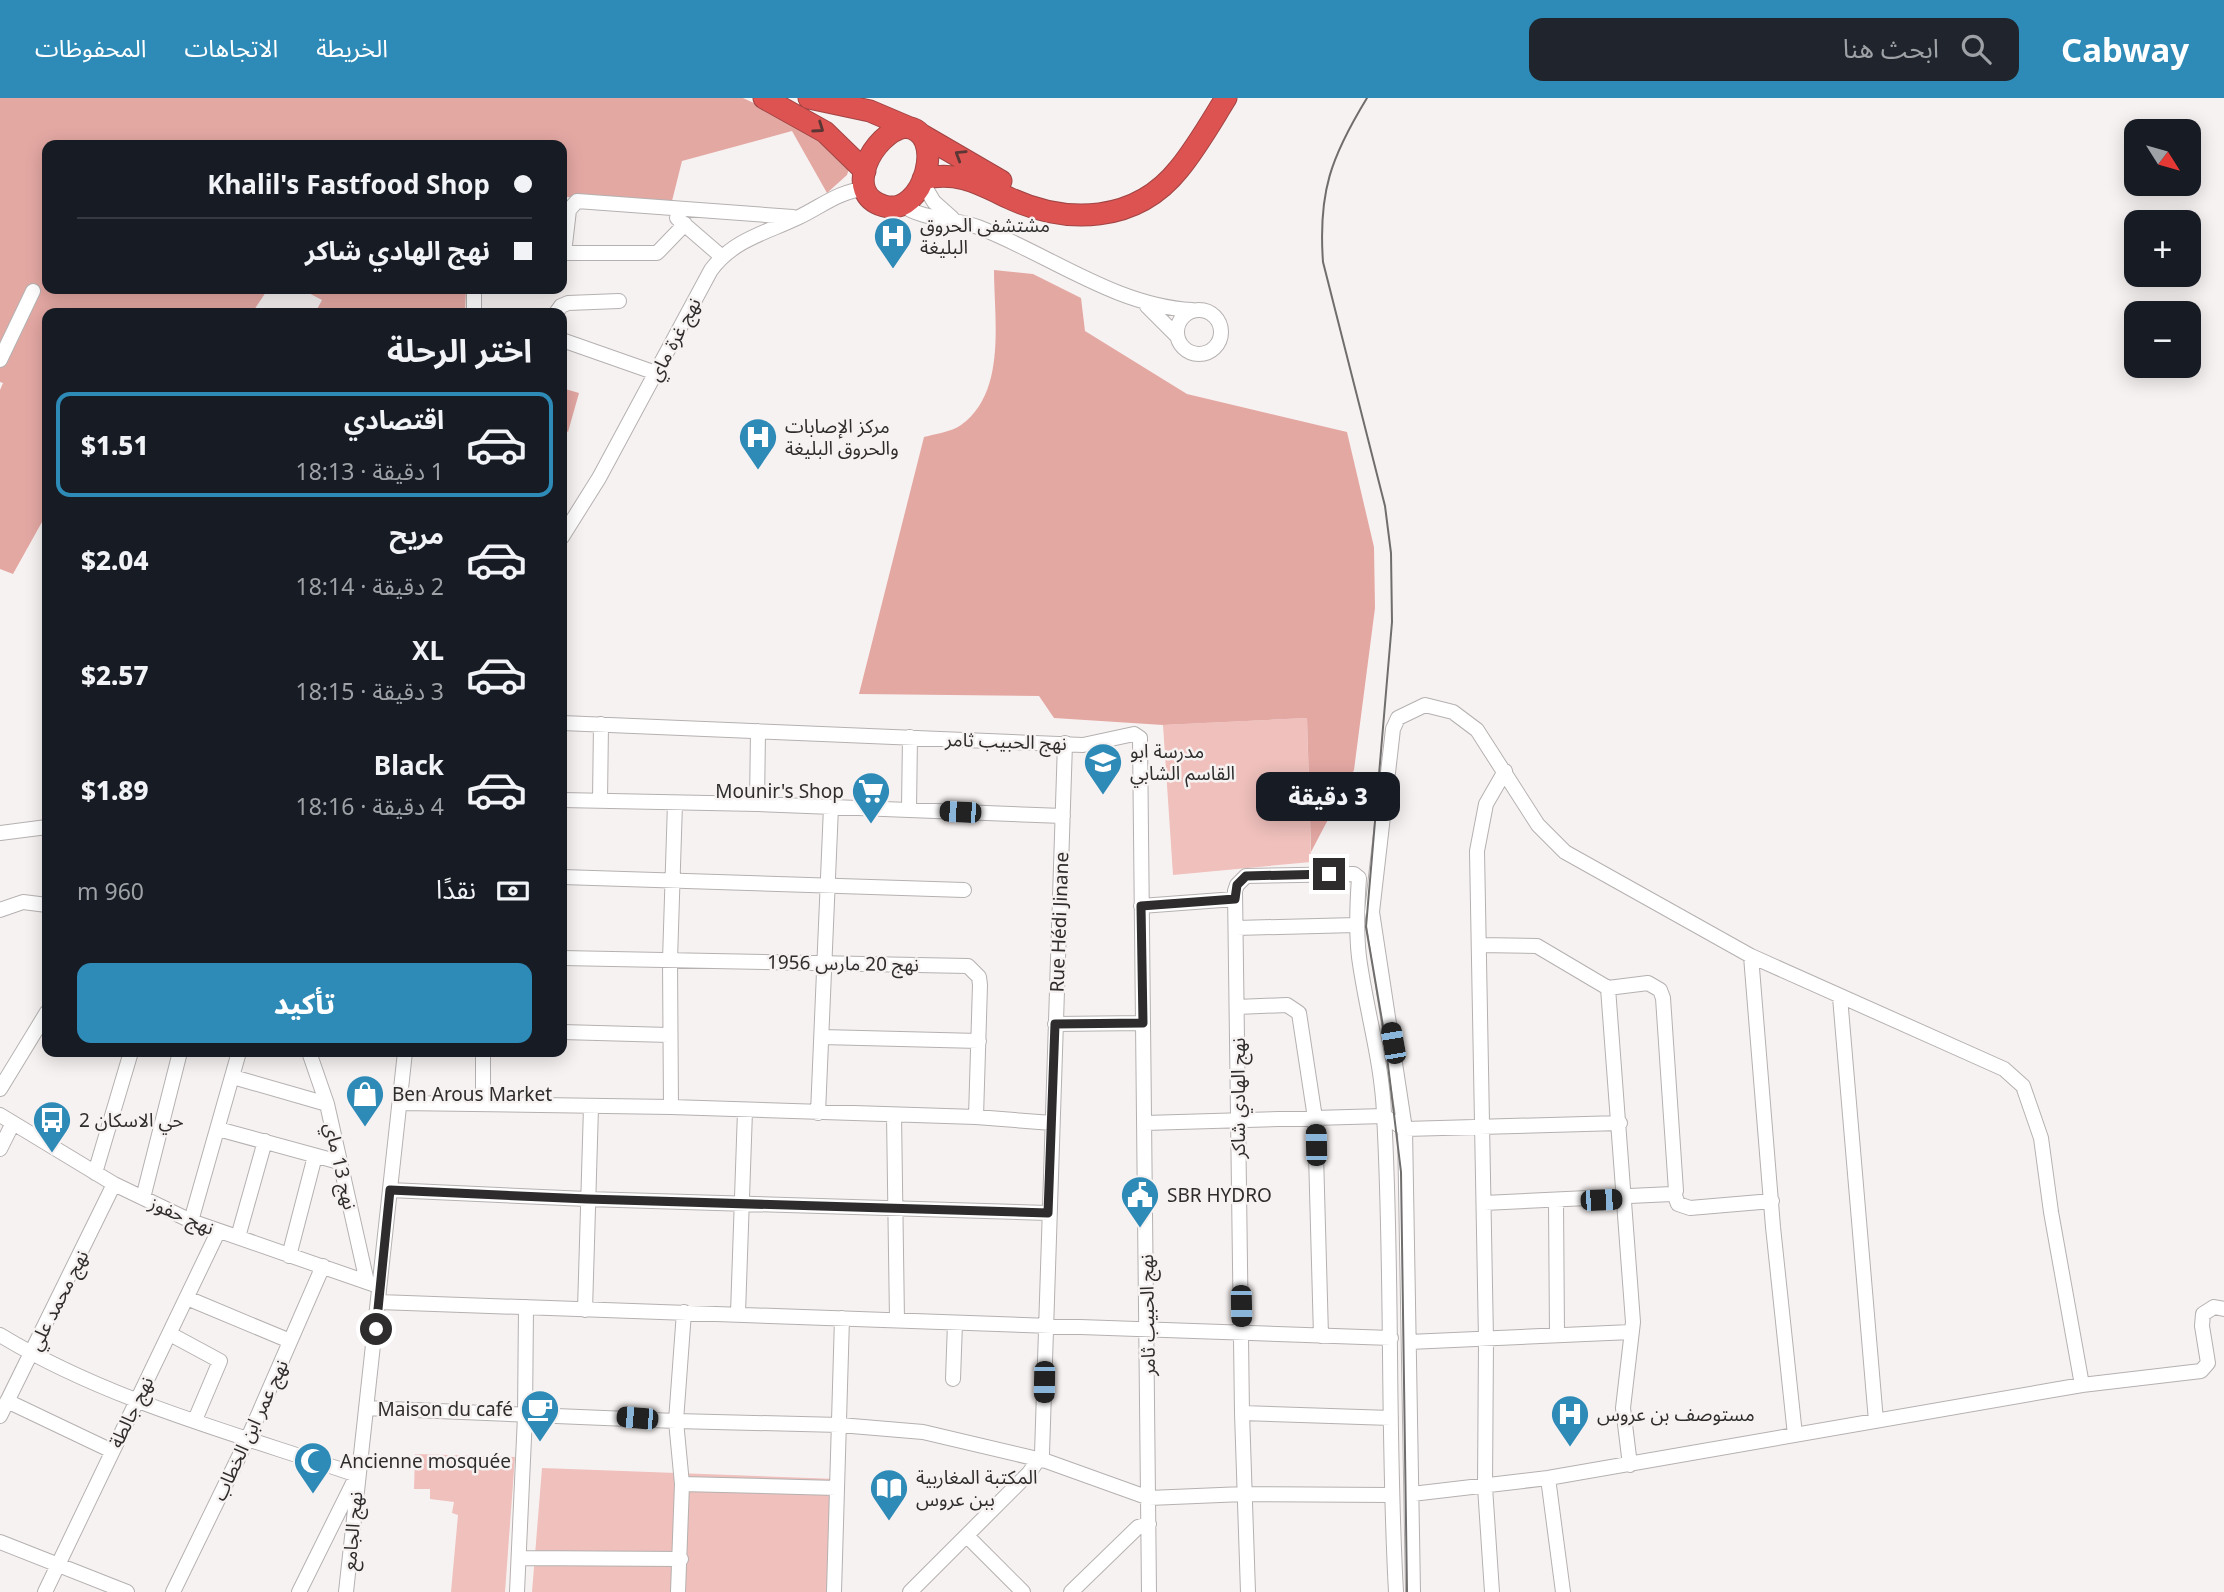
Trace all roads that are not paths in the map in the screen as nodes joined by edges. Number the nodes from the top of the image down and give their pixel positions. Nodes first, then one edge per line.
1 (764, 98) edge
2 (809, 98) edge
3 (1214, 98) edge
4 (1226, 98) edge
5 (916, 131) junction
6 (864, 178) junction
7 (922, 180) junction
8 (902, 205) junction
9 (664, 206) junction
10 (798, 218) junction
11 (952, 218) junction
12 (567, 224) edge
13 (685, 224) junction
14 (567, 253) edge
15 (721, 256) junction
16 (33, 291) dead end
17 (619, 301) dead end
18 (1141, 301) junction
19 (560, 308) edge
20 (1192, 310) junction
21 (1176, 335) junction
22 (567, 342) edge
23 (0, 360) edge
24 (656, 373) junction
25 (567, 528) edge
26 (567, 723) edge
27 (601, 724) junction
28 (758, 731) junction
29 (910, 737) junction
30 (1065, 744) junction
31 (1505, 771) junction
32 (567, 800) edge
33 (600, 801) junction
34 (675, 803) junction
35 (757, 804) junction
36 (831, 807) junction
37 (909, 809) junction
38 (1063, 816) junction
39 (42, 828) edge
40 (0, 833) edge
41 (567, 877) edge
42 (673, 880) junction
43 (828, 884) junction
44 (964, 890) dead end
45 (1235, 899) junction
46 (42, 904) edge
47 (1141, 906) junction
48 (0, 910) edge
49 (1356, 925) junction
50 (1236, 928) junction
51 (1480, 945) junction
52 (1751, 956) junction
53 (567, 958) edge
54 (670, 960) junction
55 (824, 963) junction
56 (1608, 989) junction
57 (1840, 998) junction
58 (1237, 1007) junction
59 (42, 1020) edge
60 (1143, 1023) junction
61 (1055, 1024) junction
62 (567, 1032) edge
63 (670, 1035) junction
64 (821, 1037) junction
65 (979, 1041) junction
66 (129, 1057) edge
67 (179, 1057) edge
68 (238, 1057) edge
69 (311, 1057) edge
70 (405, 1057) edge
71 (483, 1057) edge
72 (233, 1077) junction
73 (0, 1089) edge
74 (401, 1103) junction
75 (327, 1104) junction
76 (483, 1104) junction
77 (591, 1107) junction
78 (671, 1107) junction
79 (745, 1111) junction
80 (818, 1113) junction
81 (894, 1115) junction
82 (1384, 1116) junction
83 (975, 1117) junction
84 (1315, 1118) junction
85 (6, 1119) edge
86 (1237, 1119) junction
87 (1144, 1122) junction
88 (1052, 1123) junction
89 (1620, 1124) junction
90 (1483, 1127) junction
91 (218, 1129) junction
92 (1405, 1129) junction
93 (265, 1141) junction
94 (0, 1149) edge
95 (314, 1156) junction
96 (339, 1162) junction
97 (94, 1173) junction
98 (114, 1184) junction
99 (390, 1190) junction
100 (1674, 1193) junction
101 (143, 1198) junction
102 (587, 1199) junction
103 (1623, 1199) junction
104 (1772, 1201) junction
105 (1556, 1202) junction
106 (1484, 1203) junction
107 (741, 1204) junction
108 (894, 1207) junction
109 (1048, 1213) junction
110 (191, 1221) junction
111 (218, 1231) junction
112 (238, 1237) junction
113 (289, 1256) junction
114 (323, 1266) junction
115 (372, 1284) junction
116 (187, 1298) junction
117 (379, 1302) junction
118 (526, 1307) junction
119 (2224, 1309) edge
120 (585, 1310) junction
121 (684, 1312) junction
122 (738, 1313) junction
123 (842, 1318) junction
124 (897, 1320) junction
125 (955, 1323) junction
126 (1045, 1327) junction
127 (1147, 1328) junction
128 (1631, 1332) junction
129 (1241, 1333) junction
130 (170, 1334) junction
131 (1557, 1334) junction
132 (0, 1335) edge
133 (1321, 1336) junction
134 (1391, 1338) junction
135 (1486, 1340) junction
136 (290, 1341) junction
137 (1409, 1342) junction
138 (31, 1354) junction
139 (953, 1379) dead end
140 (2082, 1385) junction
141 (137, 1400) junction
142 (8, 1401) junction
143 (366, 1408) junction
144 (1242, 1413) junction
145 (0, 1416) edge
146 (525, 1416) junction
147 (1391, 1418) junction
148 (195, 1420) junction
149 (676, 1421) junction
150 (1876, 1421) junction
151 (841, 1425) junction
152 (1795, 1435) junction
153 (248, 1438) junction
154 (112, 1451) junction
155 (1041, 1460) junction
156 (1630, 1465) junction
157 (357, 1475) junction
158 (1548, 1478) junction
159 (682, 1484) junction
160 (1485, 1487) junction
161 (837, 1488) junction
162 (1244, 1494) junction
163 (1390, 1494) junction
164 (1412, 1494) junction
165 (1149, 1499) junction
166 (1149, 1524) junction
167 (967, 1535) junction
168 (0, 1542) edge
169 (519, 1558) junction
170 (681, 1559) junction
171 (57, 1567) junction
172 (45, 1592) edge
173 (127, 1592) edge
174 (173, 1592) edge
175 (299, 1592) edge
176 (346, 1592) edge
177 (517, 1592) edge
178 (678, 1592) edge
179 (834, 1592) edge
180 (910, 1592) edge
181 (1023, 1592) edge
182 (1071, 1592) edge
183 (1149, 1592) edge
184 (1248, 1592) edge
185 (1396, 1592) edge
186 (1413, 1592) edge
187 (1492, 1592) edge
188 (1563, 1592) edge

1 -> 6 highway
2 - 5 highway
3 -> 5 highway
4 - 7 highway
5 - 6 highway
5 - 7 highway
6 - 8 highway
6 - 10 street, نهج غرة ماي
7 - 8 highway
7 - 11 street
8 - 11 street
9 - 10 street
9 - 12 street
9 - 13 street
10 - 15 street, نهج غرة ماي
11 - 18 street
13 - 14 street
13 - 15 street
15 - 24 street, نهج غرة ماي
16 - 23 street
17 - 19 street
18 - 20 street
18 - 21 street
20 - 21 street
20 - 21 street
22 - 24 street
24 - 25 street, نهج غرة ماي
26 - 27 street, نهج الحبيب ثامر
27 - 28 street, نهج الحبيب ثامر
27 - 33 street
28 - 29 street, نهج الحبيب ثامر
28 - 35 street
29 - 30 street, نهج الحبيب ثامر
29 - 37 street
30 - 38 street, Rue Hédi Jinane
30 - 47 street, نهج الحبيب ثامر
31 - 51 street
31 - 52 street
31 - 92 street
32 - 33 street
33 - 34 street
34 - 35 street
34 - 42 street
35 - 36 street
36 - 37 street
36 - 43 street
37 - 38 street
38 - 61 street, Rue Hédi Jinane
39 - 40 street
41 - 42 street
42 - 43 street
42 - 54 street
43 - 44 street
43 - 55 street
45 - 47 street
45 - 49 street
45 - 50 street, نهج الهادي شاكر
46 - 48 street
47 - 60 street, نهج الحبيب ثامر
49 - 50 street
49 - 82 street
50 - 58 street, نهج الهادي شاكر
51 - 56 street
51 - 90 street
52 - 57 street
52 - 104 street
53 - 54 street, نهج 20 مارس 1956
54 - 55 street, نهج 20 مارس 1956
54 - 63 street
55 - 64 street
55 - 65 street, نهج 20 مارس 1956
56 - 89 street
56 - 100 street
57 - 140 street
57 - 150 street
58 - 84 street
58 - 86 street, نهج الهادي شاكر
59 - 73 street
60 - 61 street
60 - 87 street, نهج الحبيب ثامر
61 - 88 street, Rue Hédi Jinane
62 - 63 street
63 - 78 street
64 - 65 street
64 - 80 street
65 - 83 street, نهج 20 مارس 1956
66 - 97 street
67 - 101 street
68 - 72 street
69 - 75 street, نهج 13 ماي
70 - 74 street
71 - 76 street
72 - 75 street
72 - 91 street
74 - 76 street
74 - 99 street
75 - 96 street, نهج 13 ماي
76 - 77 street
77 - 78 street
77 - 102 street
78 - 79 street
79 - 80 street
79 - 107 street
80 - 81 street
81 - 83 street
81 - 108 street
82 - 84 street
82 - 92 street
82 - 134 street
83 - 88 street
84 - 86 street
84 - 133 street
85 - 94 street
85 - 97 street, نهج حفوز
86 - 87 street
86 - 129 street, نهج الهادي شاكر
87 - 127 street, نهج الحبيب ثامر
88 - 109 street, Rue Hédi Jinane
89 - 90 street
89 - 103 street
90 - 92 street
90 - 106 street
91 - 93 street
91 - 110 street
92 - 137 street
93 - 95 street
93 - 112 street
95 - 96 street
95 - 113 street
96 - 115 street, نهج 13 ماي
97 - 98 street, نهج حفوز
98 - 101 street, نهج حفوز
98 - 138 street, نهج محمد علي
99 - 102 street
99 - 115 street
100 - 103 street
100 - 104 street
101 - 110 street, نهج حفوز
102 - 107 street
102 - 120 street
103 - 105 street
103 - 128 street
104 - 152 street
105 - 106 street
105 - 131 street
106 - 135 street
107 - 108 street
107 - 122 street
108 - 109 street
108 - 124 street
109 - 126 street, Rue Hédi Jinane
110 - 111 street, نهج حفوز
111 - 112 street, نهج حفوز
111 - 116 street, نهج جالطة
112 - 113 street, نهج حفوز
113 - 114 street, نهج حفوز
114 - 115 street, نهج حفوز
114 - 136 street, نهج عمر ابن الخطاب
115 - 117 street
116 - 130 street, نهج جالطة
116 - 136 street
117 - 118 street
117 - 143 street, نهج الجامع
118 - 120 street
118 - 146 street
119 - 140 street
120 - 121 street
121 - 122 street
121 - 149 street
122 - 123 street
123 - 124 street
123 - 151 street
124 - 125 street
125 - 126 street
125 - 139 street
126 - 127 street
126 - 155 street, Rue Hédi Jinane
127 - 129 street
127 - 165 street, نهج الحبيب ثامر
128 - 131 street
128 - 156 street
129 - 133 street
129 - 144 street, نهج الهادي شاكر
130 - 141 street, نهج جالطة
130 - 148 street
131 - 135 street
132 - 138 street
133 - 134 street
134 - 147 street
135 - 137 street
135 - 160 street
136 - 153 street, نهج عمر ابن الخطاب
137 - 164 street
138 - 141 street
138 - 142 street, نهج محمد علي
140 - 150 street
141 - 148 street
141 - 154 street, نهج جالطة
142 - 145 street, نهج محمد علي
142 - 154 street
143 - 146 street
143 - 157 street, نهج الجامع
144 - 147 street
144 - 162 street, نهج الهادي شاكر
146 - 149 street
146 - 169 street
147 - 163 street
148 - 153 street
149 - 151 street
149 - 159 street
150 - 152 street
151 - 155 street
151 - 161 street
152 - 156 street
153 - 157 street
153 - 174 street, نهج عمر ابن الخطاب
154 - 171 street, نهج جالطة
155 - 165 street
155 - 167 street
156 - 158 street
157 - 175 street
157 - 176 street, نهج الجامع
158 - 160 street
158 - 188 street
159 - 161 street
159 - 170 street
160 - 164 street
160 - 187 street
161 - 179 street
162 - 163 street
162 - 165 street
162 - 184 street, نهج الهادي شاكر
163 - 185 street
164 - 186 street
165 - 166 street, نهج الحبيب ثامر
166 - 182 street
166 - 183 street, نهج الحبيب ثامر
167 - 180 street
167 - 181 street
168 - 171 street
169 - 170 street
169 - 177 street
170 - 178 street
171 - 172 street, نهج جالطة
171 - 173 street

